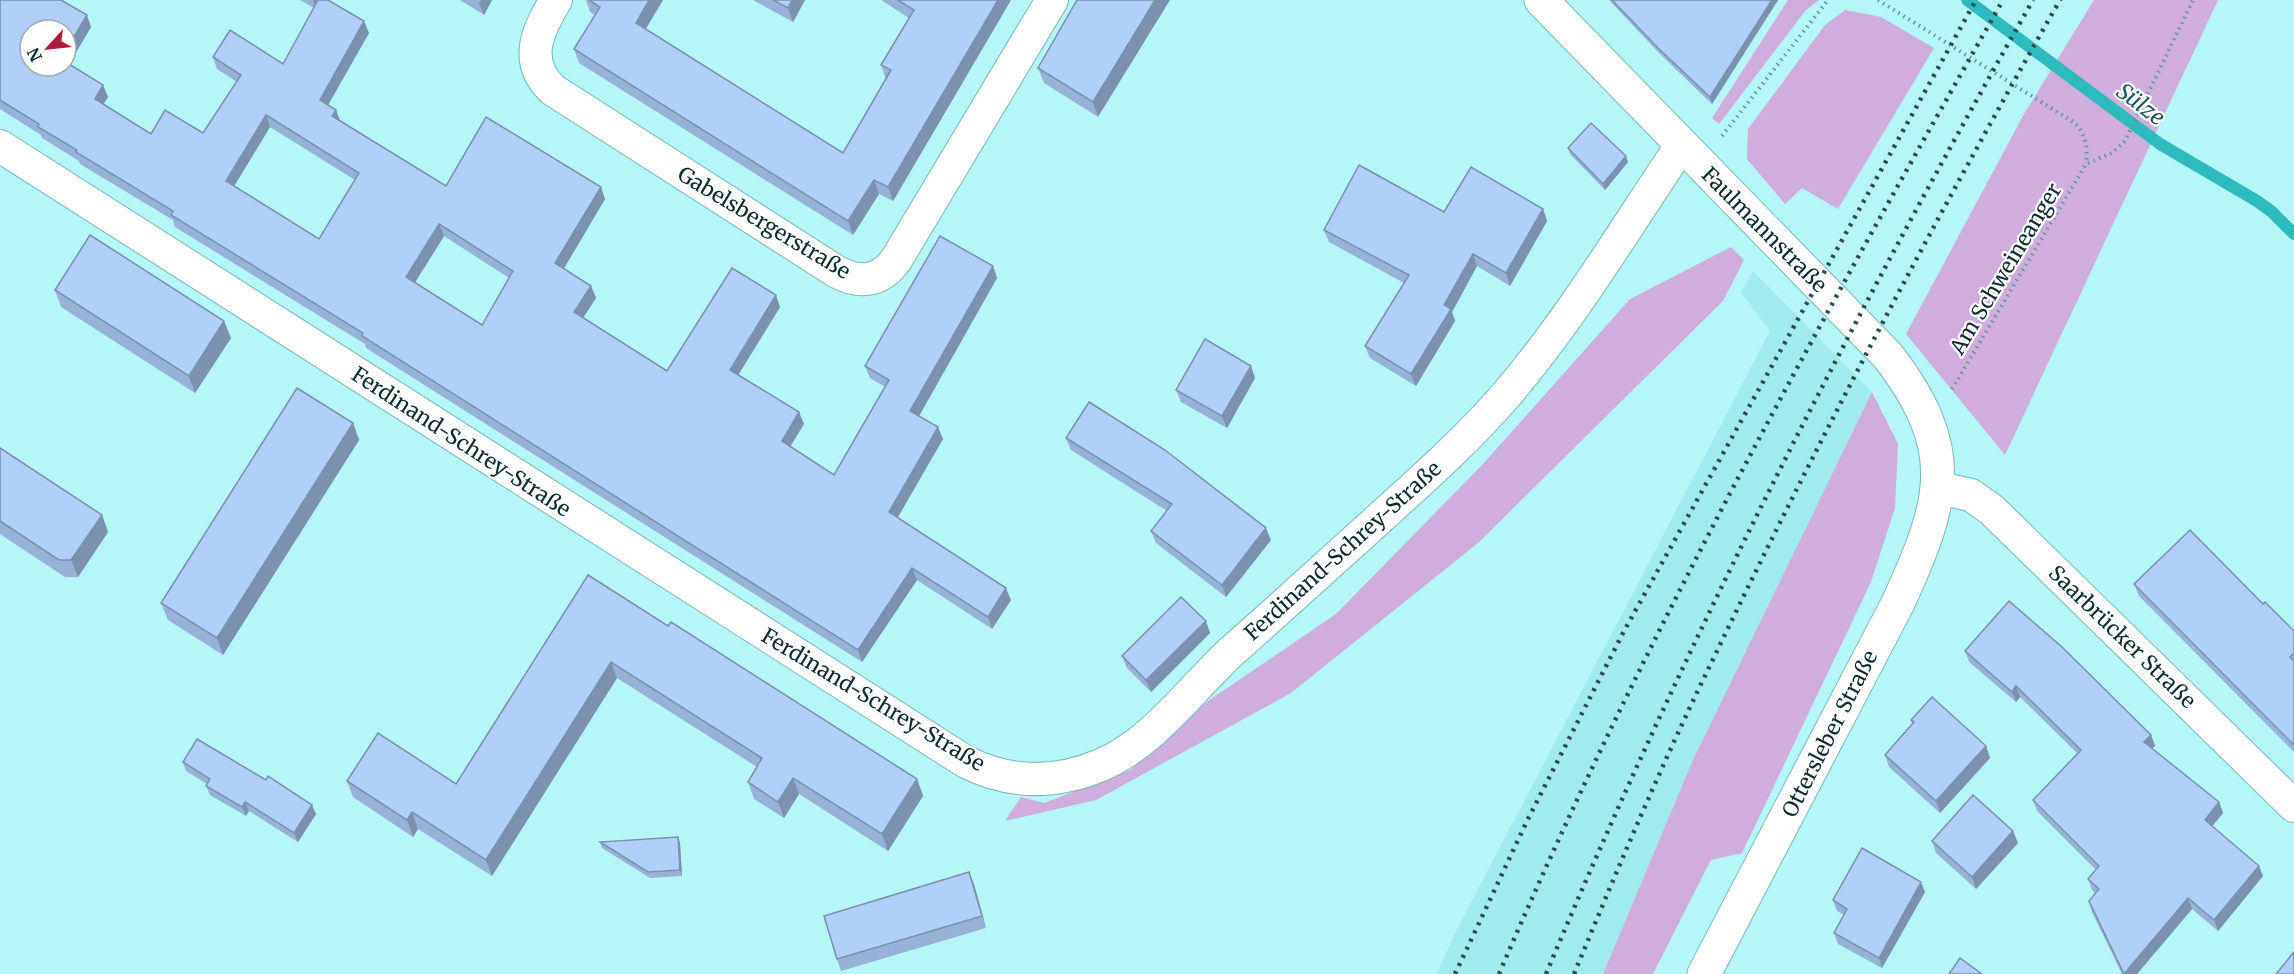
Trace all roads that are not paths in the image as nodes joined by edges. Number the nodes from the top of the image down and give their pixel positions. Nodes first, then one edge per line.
1 (556, 0) edge
2 (1052, 0) edge
3 (1540, 0) edge
4 (0, 146) edge
5 (1690, 155) junction
6 (1938, 488) junction
7 (2294, 806) edge
8 (1704, 974) edge

1 - 2 street, Gabelsbergerstraße
3 - 5 main road, Faulmannstraße
4 - 5 street, Ferdinand-Schrey-Straße
5 - 6 main road, Faulmannstraße
6 - 7 street, Saarbrücker Straße
6 - 8 main road, Ottersleber Straße

